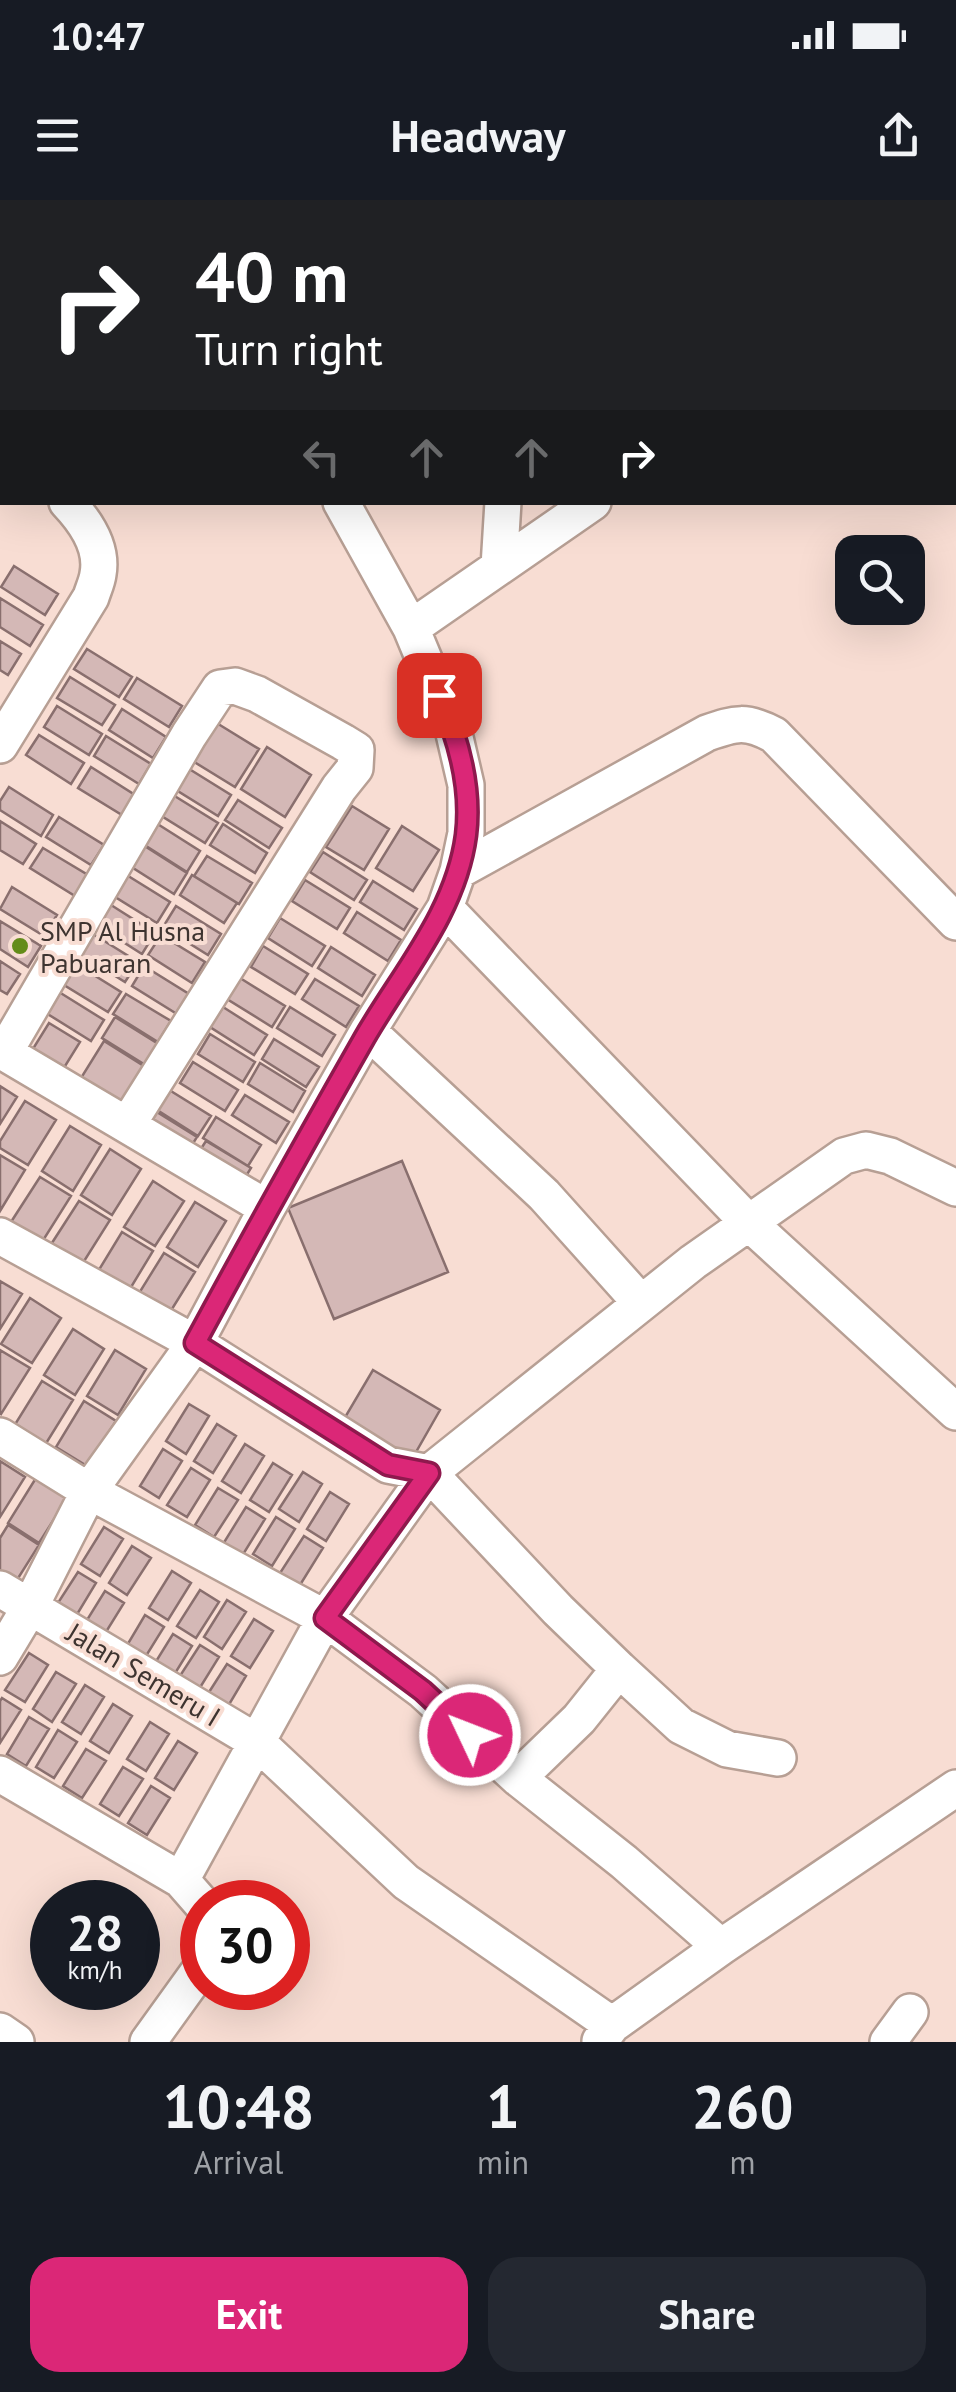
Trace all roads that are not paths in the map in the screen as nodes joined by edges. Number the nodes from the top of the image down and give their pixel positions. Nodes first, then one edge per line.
1 (70, 505) edge
2 (344, 505) edge
3 (503, 505) edge
4 (589, 505) edge
5 (500, 567) junction
6 (411, 628) junction
7 (5, 727) edge
8 (458, 871) junction
9 (445, 908) junction
10 (956, 922) edge
11 (368, 1032) junction
12 (2, 1052) edge
13 (128, 1124) junction
14 (956, 1188) edge
15 (268, 1208) junction
16 (748, 1222) junction
17 (0, 1236) edge
18 (642, 1303) junction
19 (195, 1343) junction
20 (956, 1412) edge
21 (0, 1436) edge
22 (429, 1473) junction
23 (89, 1490) junction
24 (15, 1598) edge
25 (325, 1618) junction
26 (0, 1656) edge
27 (619, 1669) junction
28 (257, 1742) junction
29 (778, 1758) dead end
30 (0, 1774) edge
31 (518, 1778) junction
32 (956, 1788) edge
33 (197, 1880) edge
34 (180, 1885) edge
35 (721, 1947) junction
36 (180, 1998) edge
37 (910, 2012) dead end
38 (0, 2031) edge
39 (606, 2033) edge
40 (16, 2042) edge
41 (148, 2042) edge
42 (888, 2042) edge

1 - 7 street
2 - 6 street
3 - 5 street
4 - 5 street
5 - 6 street
6 - 8 street
8 - 9 street
8 - 10 street
9 - 11 street
9 - 16 street
11 - 15 street
11 - 18 street
12 - 13 street
12 - 13 street
13 - 15 street
14 - 16 street
15 - 19 street
16 - 18 street
16 - 20 street
17 - 19 street
18 - 22 street
19 - 22 street
19 - 23 street
21 - 23 street
22 - 25 street
22 - 27 street
23 - 24 street
23 - 25 street
24 - 26 street
24 - 28 street, Jalan Semeru I
25 - 28 street
25 - 31 street
27 - 29 street
27 - 31 street
28 - 33 street
28 - 39 street, Jalan Semeru I
30 - 34 street
31 - 35 street
32 - 35 street
35 - 39 street
36 - 41 street
37 - 42 street
38 - 40 street

